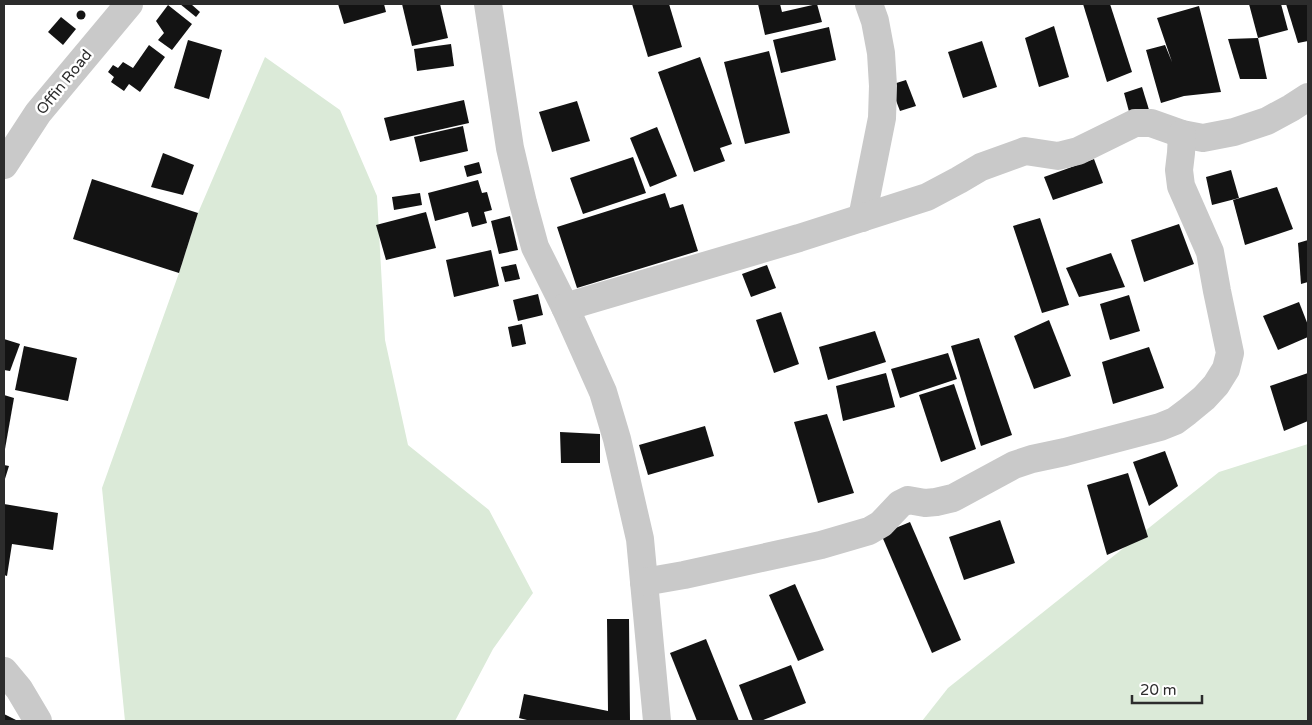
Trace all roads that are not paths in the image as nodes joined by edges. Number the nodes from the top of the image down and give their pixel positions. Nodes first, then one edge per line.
1 (129, 4) edge
2 (488, 4) edge
3 (870, 4) edge
4 (1308, 97) edge
5 (1182, 134) junction
6 (4, 165) edge
7 (862, 218) junction
8 (565, 307) junction
9 (644, 582) junction
10 (4, 671) edge
11 (38, 721) edge
12 (658, 721) edge

1 - 6 street, Offin Road
2 - 8 street
3 - 7 street
4 - 5 street
5 - 7 street
5 - 9 street
7 - 8 street
8 - 9 street
9 - 12 street
10 - 11 street

